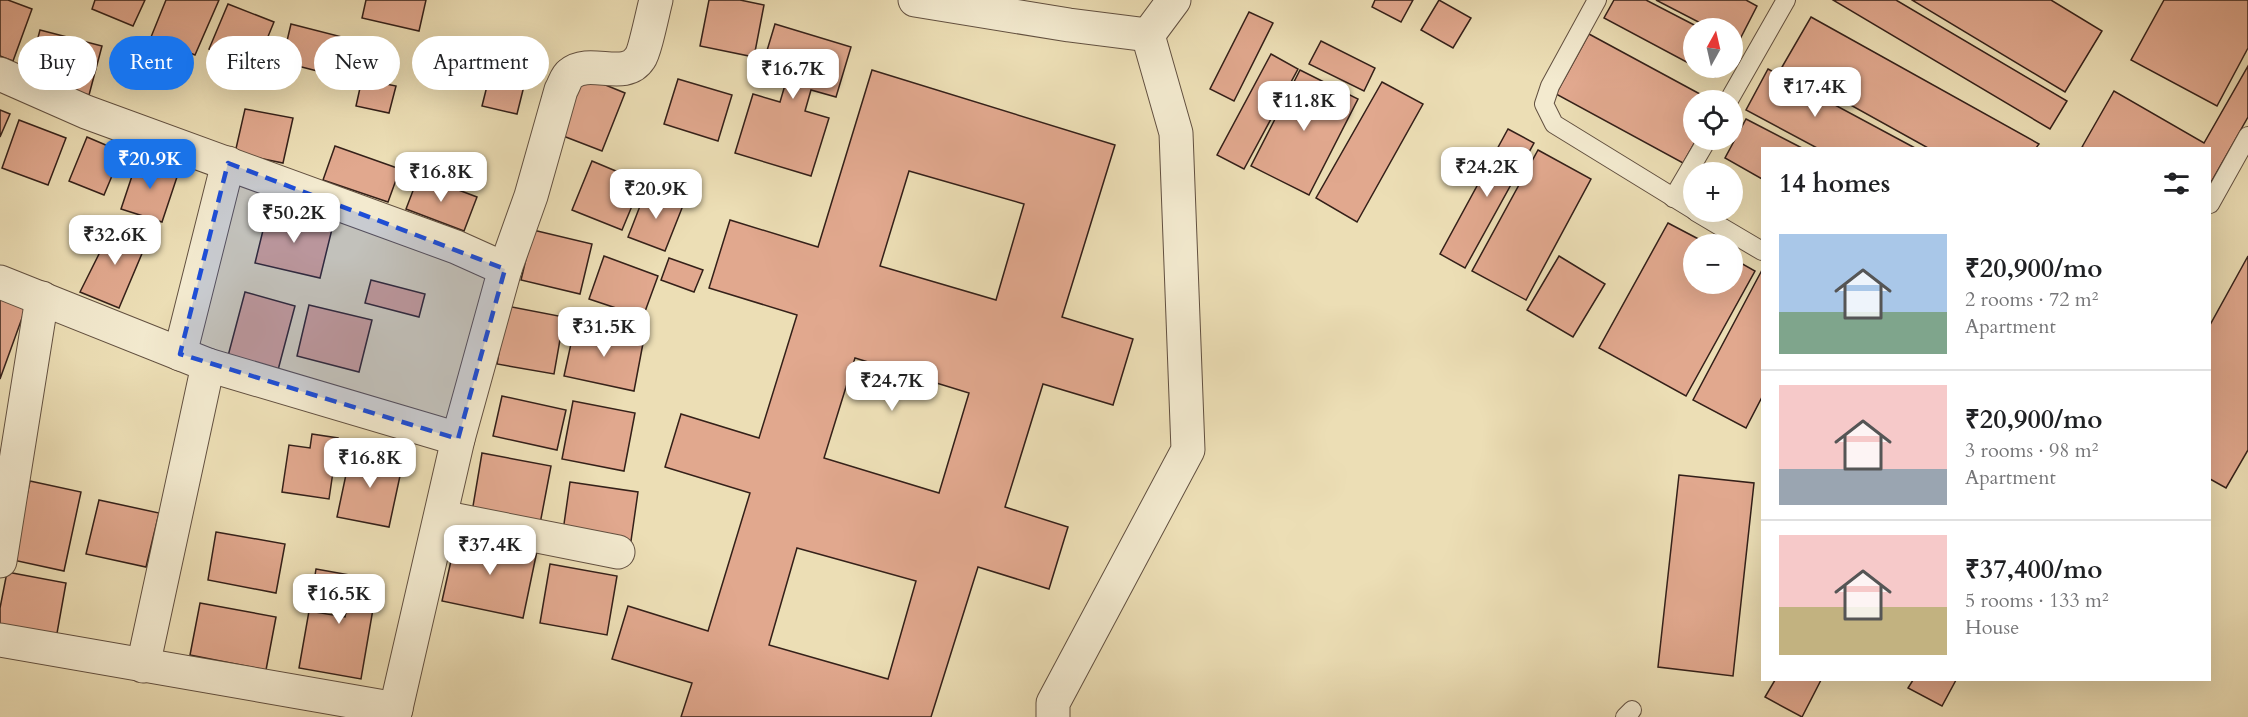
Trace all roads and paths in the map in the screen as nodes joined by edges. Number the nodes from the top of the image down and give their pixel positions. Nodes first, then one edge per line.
1 (656, 0) edge
2 (915, 0) edge
3 (1174, 0) edge
4 (1597, 0) edge
5 (1786, 0) edge
6 (1148, 35) junction
7 (0, 74) edge
8 (1735, 90) edge
9 (2248, 136) edge
10 (1701, 150) edge
11 (228, 163) junction
12 (1673, 198) junction
13 (2211, 202) edge
14 (1683, 204) edge
15 (1713, 222) edge
16 (1761, 250) edge
17 (505, 269) junction
18 (0, 282) edge
19 (42, 298) junction
20 (194, 359) junction
21 (458, 440) junction
22 (441, 517) junction
23 (618, 552) dead end
24 (0, 561) edge
25 (0, 640) edge
26 (142, 666) junction
27 (395, 713) edge
28 (1053, 717) edge

1 - 17 street
2 - 6 street
3 - 6 street
4 - 12 lane
5 - 8 lane
6 - 28 street
7 - 11 street
9 - 13 lane
10 - 12 lane
11 - 17 street
11 - 20 street
12 - 14 lane
15 - 16 lane
17 - 21 street
18 - 19 street
19 - 20 street
19 - 24 street
20 - 21 street
20 - 26 street
21 - 22 street
22 - 23 street
22 - 27 street
25 - 26 street
26 - 27 street

